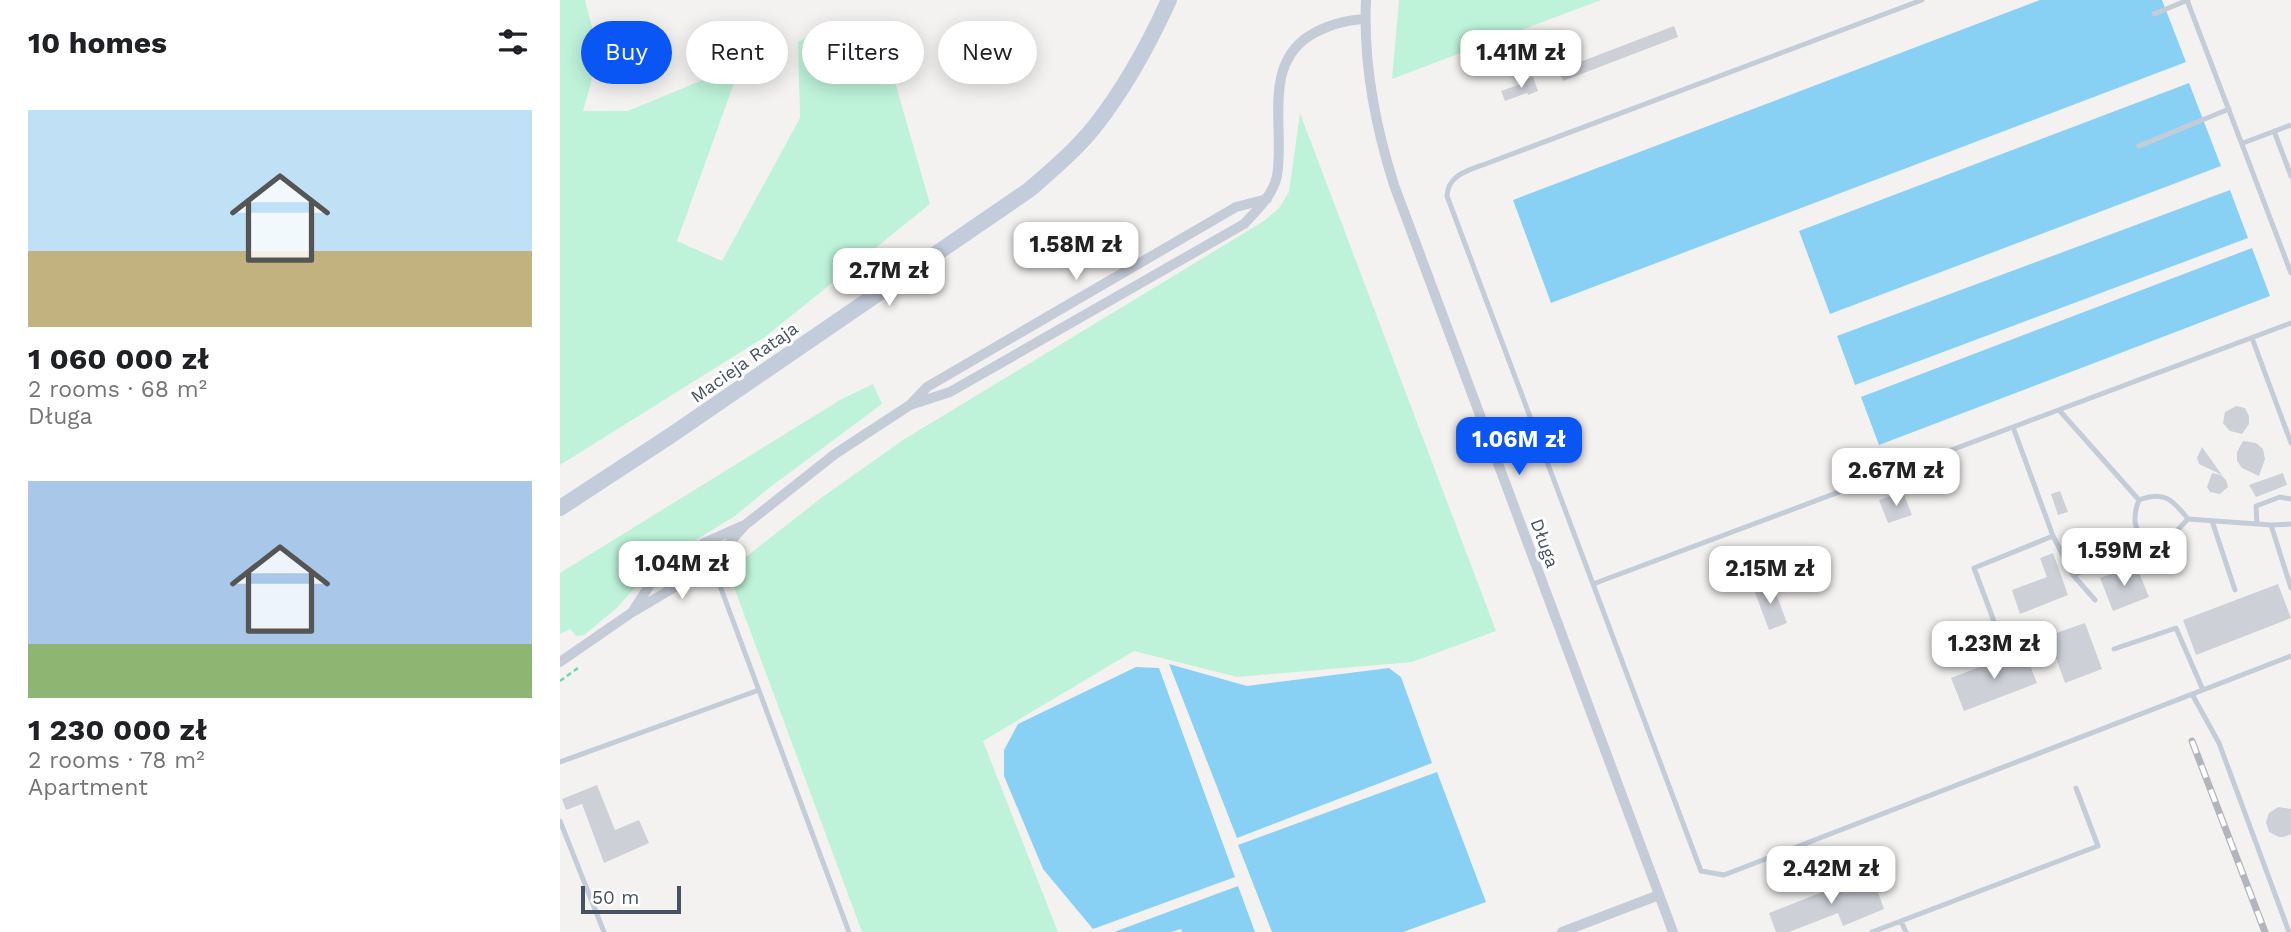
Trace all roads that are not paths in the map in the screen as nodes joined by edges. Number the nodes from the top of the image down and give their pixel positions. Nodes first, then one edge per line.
1 (1169, 0) edge
2 (1366, 0) edge
3 (1922, 0) edge
4 (2188, 0) edge
5 (2154, 14) dead end
6 (1365, 19) junction
7 (2229, 109) junction
8 (2291, 125) edge
9 (2274, 131) junction
10 (2242, 144) junction
11 (2139, 146) dead end
12 (2291, 176) edge
13 (1267, 199) junction
14 (2291, 273) edge
15 (2291, 323) edge
16 (2252, 338) junction
17 (910, 405) junction
18 (2059, 410) junction
19 (2013, 427) junction
20 (2291, 443) edge
21 (2291, 499) edge
22 (2139, 500) junction
23 (560, 508) edge
24 (2188, 519) junction
25 (2212, 521) junction
26 (2257, 524) junction
27 (2291, 524) edge
28 (746, 525) junction
29 (2271, 525) junction
30 (2053, 536) junction
31 (704, 543) junction
32 (2156, 545) junction
33 (711, 559) junction
34 (2073, 575) junction
35 (1593, 584) junction
36 (2291, 588) edge
37 (2235, 590) dead end
38 (2095, 600) dead end
39 (631, 613) junction
40 (2001, 640) dead end
41 (2114, 649) dead end
42 (2291, 656) edge
43 (560, 662) edge
44 (759, 690) junction
45 (2203, 690) junction
46 (2192, 694) junction
47 (560, 762) edge
48 (2076, 788) dead end
49 (560, 821) edge
50 (1659, 895) junction
51 (1901, 921) junction
52 (604, 932) edge
53 (849, 932) edge
54 (1562, 932) edge
55 (1673, 932) edge
56 (1872, 932) edge
57 (1906, 932) edge
58 (2289, 932) edge

1 - 23 main road, Macieja Rataja
2 - 6 street, Długa
3 - 35 lane
4 - 5 lane
4 - 7 lane
6 - 13 street
6 - 50 street, Długa
7 - 10 lane
7 - 11 lane
8 - 9 lane
9 - 10 lane
9 - 12 lane
10 - 14 lane
13 - 17 street
13 - 17 street
15 - 16 lane
16 - 18 lane
16 - 20 lane
17 - 28 street
18 - 19 lane
18 - 22 lane
19 - 30 lane
19 - 35 lane
21 - 26 lane
22 - 24 lane
22 - 32 lane
24 - 25 lane
24 - 32 lane
25 - 26 lane
25 - 37 lane
26 - 29 lane
27 - 29 lane
28 - 31 street
28 - 33 street
29 - 36 lane
30 - 34 lane
30 - 40 lane
31 - 33 lane
31 - 39 street
32 - 34 lane
33 - 39 street
33 - 44 lane
34 - 38 lane
35 - 46 lane
39 - 43 street
41 - 45 lane
42 - 45 lane
44 - 47 lane
44 - 53 lane
45 - 46 lane
46 - 58 lane
48 - 51 lane
49 - 52 lane
50 - 54 street
50 - 55 street, Długa
51 - 56 lane
51 - 57 lane

